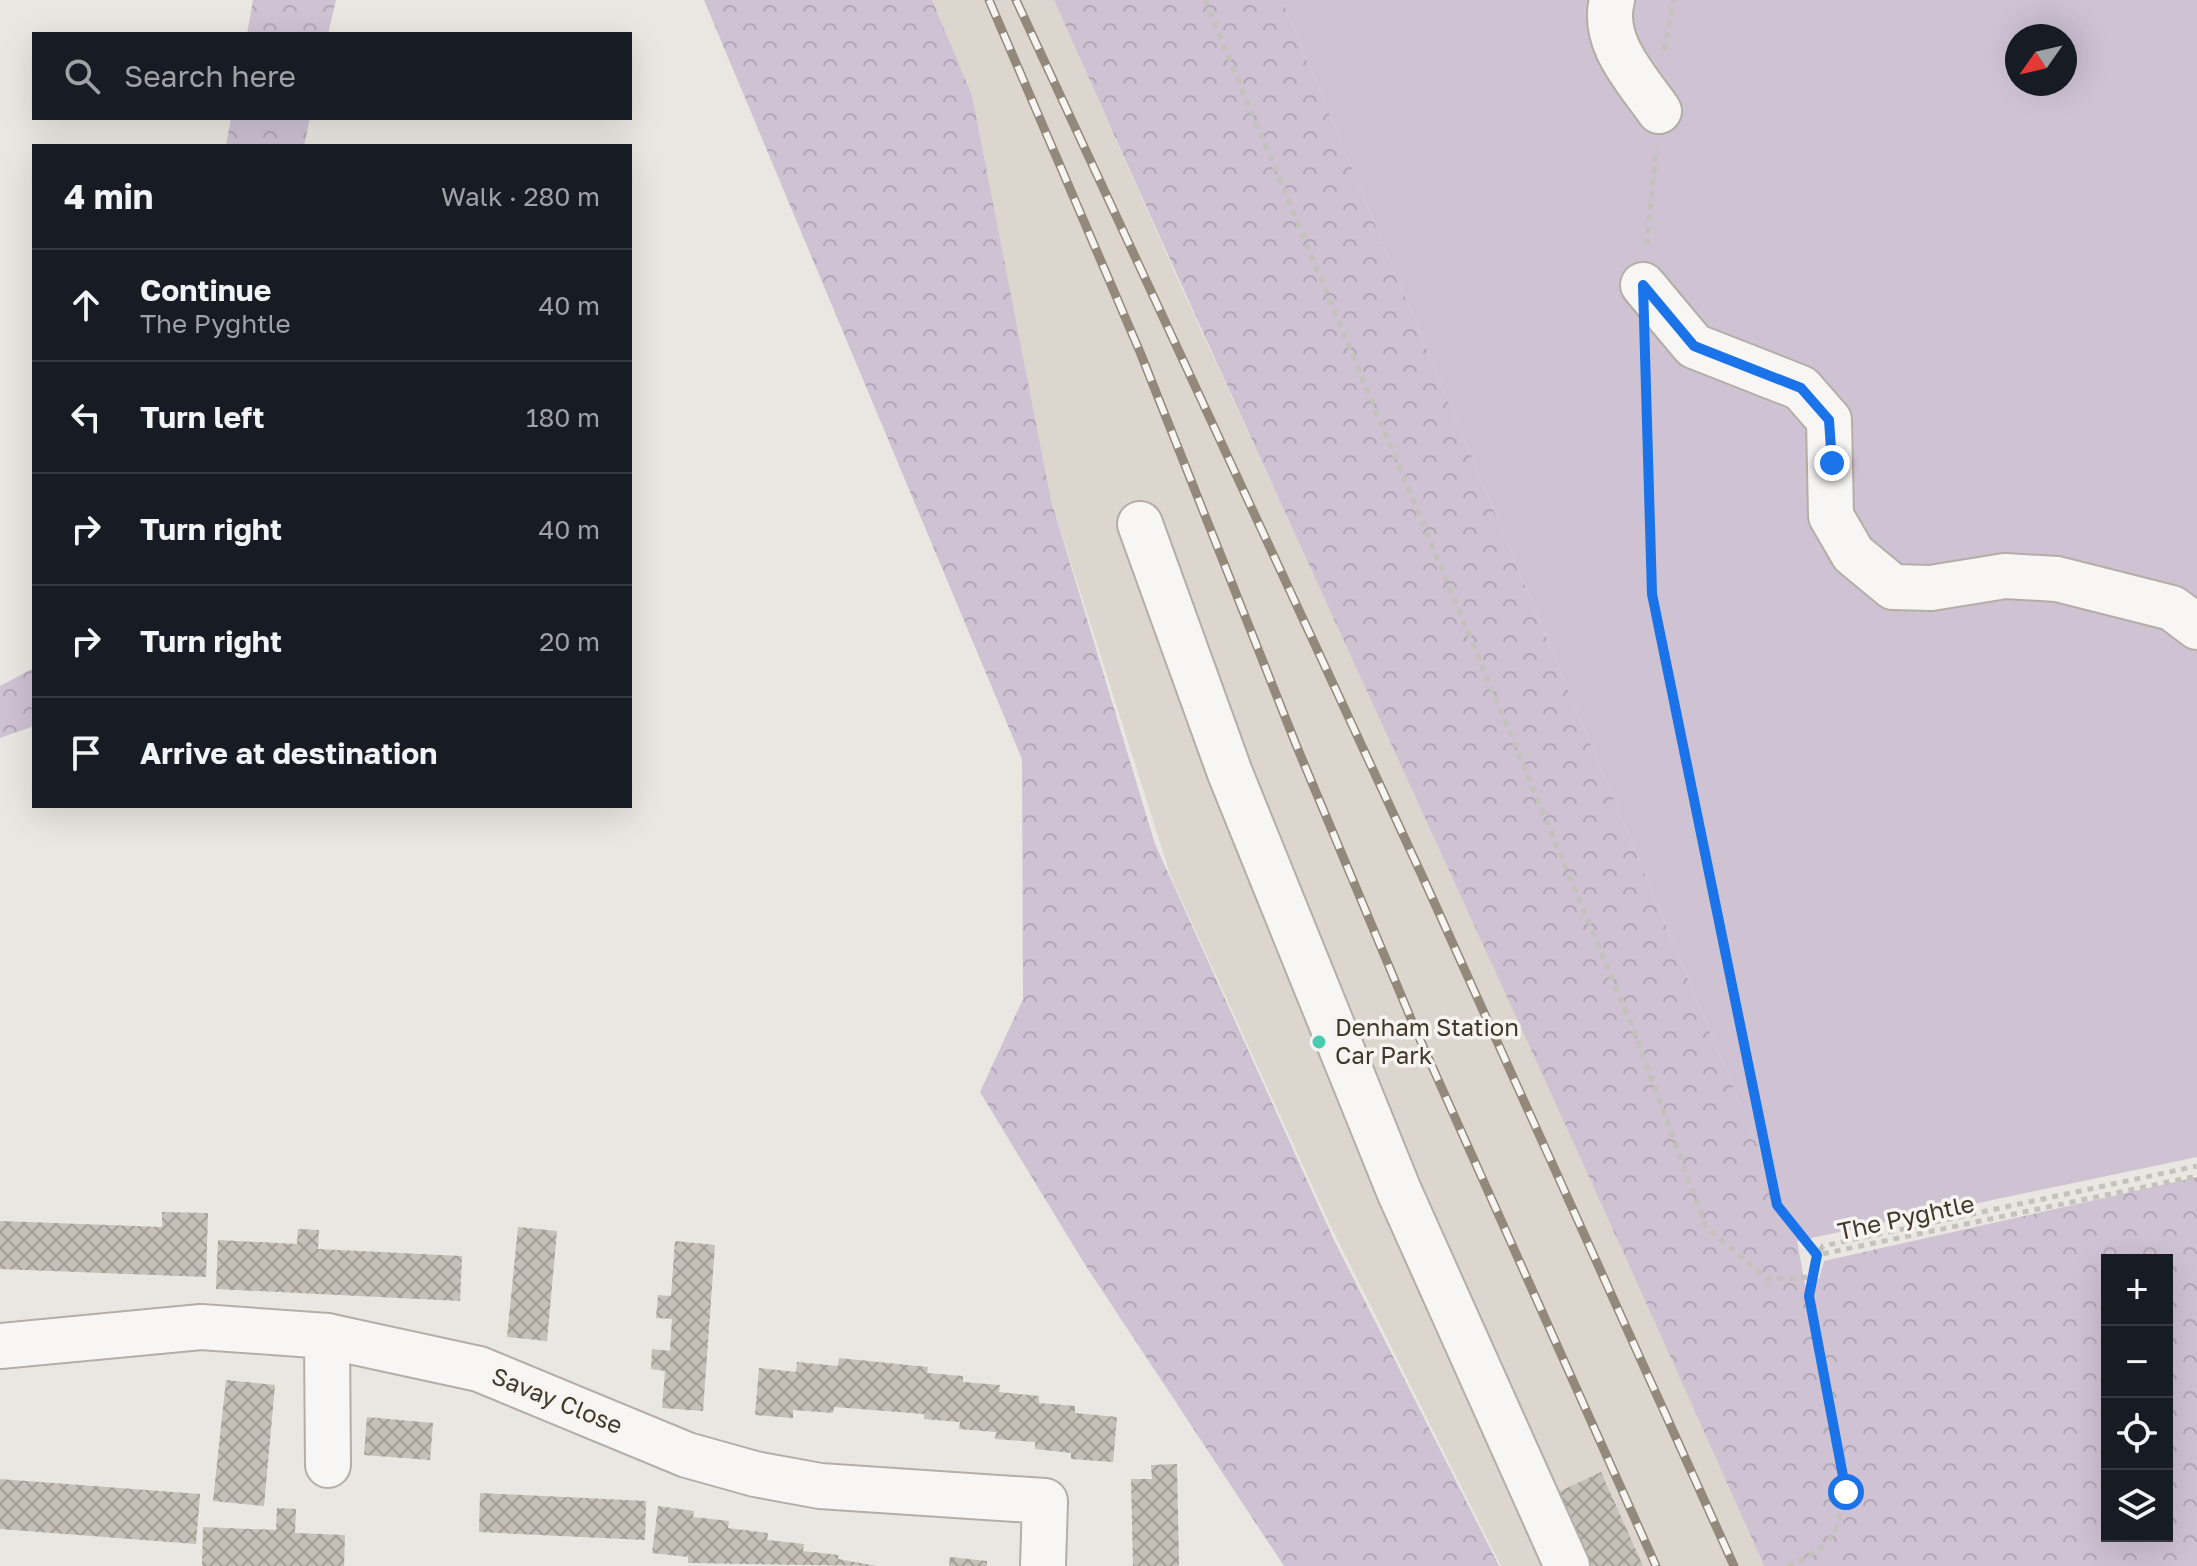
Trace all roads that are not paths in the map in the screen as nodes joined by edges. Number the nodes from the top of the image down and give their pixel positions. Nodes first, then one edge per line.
1 (1612, 0) edge
2 (1659, 111) road end
3 (1643, 285) road end
4 (1140, 524) dead end
5 (2197, 627) edge
6 (327, 1336) junction
7 (0, 1346) edge
8 (328, 1465) dead end
9 (1043, 1566) edge
10 (1567, 1566) edge

1 - 2 street
3 - 5 street
4 - 10 street
6 - 7 street, Savay Close
6 - 8 street
6 - 9 street, Savay Close

